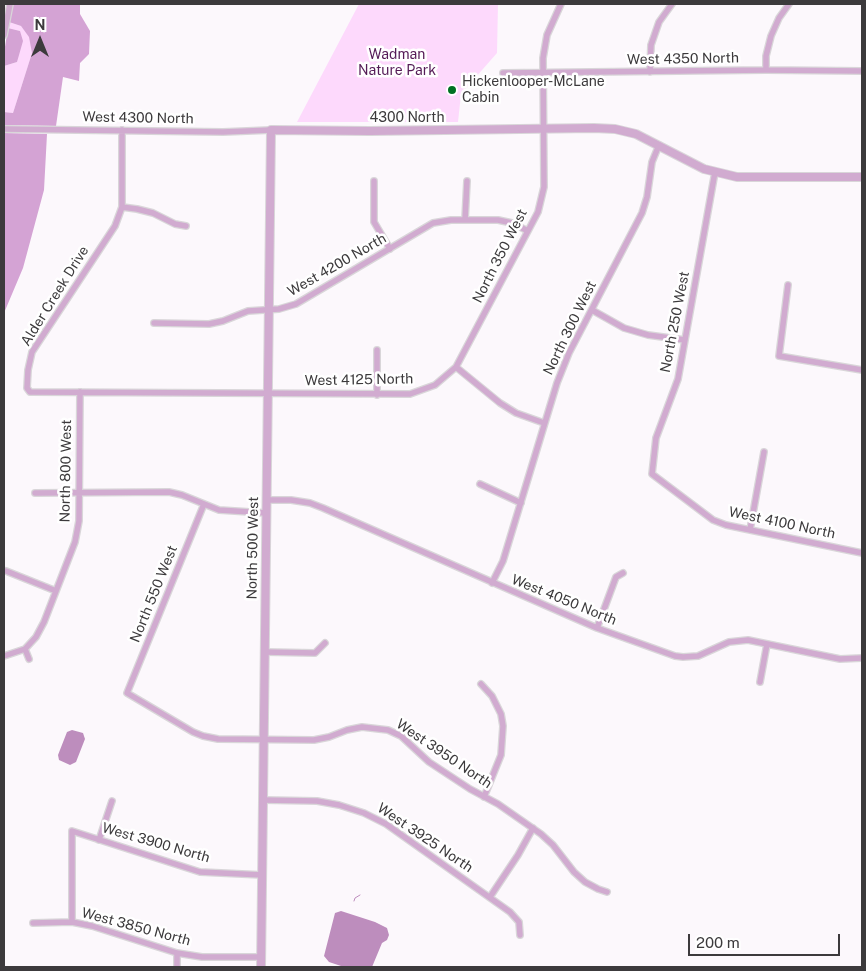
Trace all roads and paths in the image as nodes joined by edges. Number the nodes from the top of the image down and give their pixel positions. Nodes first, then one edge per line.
1 (10, 4) edge
2 (561, 4) edge
3 (672, 4) edge
4 (789, 4) edge
5 (4, 35) edge
6 (766, 70) junction
7 (862, 71) edge
8 (650, 72) junction
9 (503, 73) dead end
10 (543, 73) junction
11 (544, 127) junction
12 (4, 129) edge
13 (122, 130) junction
14 (271, 130) junction
15 (659, 145) junction
16 (715, 172) junction
17 (862, 177) edge
18 (374, 181) dead end
19 (467, 181) dead end
20 (122, 207) junction
21 (465, 220) junction
22 (186, 226) dead end
23 (528, 231) junction
24 (390, 249) junction
25 (788, 285) dead end
26 (270, 310) junction
27 (592, 310) junction
28 (154, 323) dead end
29 (686, 340) junction
30 (377, 350) dead end
31 (456, 367) junction
32 (862, 370) edge
33 (80, 392) junction
34 (269, 394) junction
35 (377, 395) junction
36 (544, 423) junction
37 (764, 452) dead end
38 (652, 474) joint
39 (480, 484) dead end
40 (79, 492) junction
41 (35, 493) dead end
42 (266, 500) junction
43 (522, 503) junction
44 (204, 504) junction
45 (266, 513) junction
46 (750, 530) junction
47 (862, 553) edge
48 (6, 571) dead end
49 (623, 573) dead end
50 (492, 583) junction
51 (56, 592) junction
52 (597, 628) junction
53 (325, 643) dead end
54 (767, 644) junction
55 (26, 649) junction
56 (265, 652) junction
57 (4, 656) edge
58 (862, 658) edge
59 (28, 659) dead end
60 (760, 682) dead end
61 (481, 684) dead end
62 (127, 693) joint
63 (264, 740) junction
64 (484, 797) junction
65 (263, 800) junction
66 (112, 801) dead end
67 (533, 828) junction
68 (99, 840) junction
69 (262, 875) junction
70 (608, 892) dead end
71 (490, 897) junction
72 (72, 922) junction
73 (33, 923) dead end
74 (520, 935) dead end
75 (177, 953) junction
76 (262, 957) junction
77 (177, 967) edge
78 (261, 967) edge

1 - 5 street
2 - 10 street, North 350 West
3 - 8 street
4 - 6 street
6 - 7 street, West 4350 North
6 - 8 street, West 4350 North
8 - 10 street, West 4350 North
9 - 10 street, West 4350 North
10 - 11 street, North 350 West
11 - 14 street, 4300 North
11 - 15 street, 4300 North
11 - 23 street, North 350 West
12 - 13 street, West 4300 North
13 - 14 street, West 4300 North
13 - 20 street, Alder Creek Drive
14 - 26 street, North 500 West
15 - 16 street, 4300 North
15 - 27 street, North 300 West
16 - 17 street, 4300 North
16 - 29 street, North 250 West
18 - 24 street
19 - 21 street
20 - 22 street
20 - 33 street, Alder Creek Drive
21 - 23 street, West 4200 North
21 - 24 street, West 4200 North
23 - 31 street, North 350 West
24 - 26 street, West 4200 North
25 - 32 street
26 - 28 street, West 4200 North
26 - 34 street, North 500 West
27 - 29 street
27 - 36 street, North 300 West
29 - 38 street, North 250 West
30 - 35 street
31 - 35 street, West 4125 North
31 - 36 street
33 - 34 street, Alder Creek Drive
33 - 40 street, North 800 West
34 - 35 street, West 4125 North
34 - 42 street, North 500 West
36 - 43 street, North 300 West
37 - 46 street
38 - 46 street, West 4100 North
39 - 43 street
40 - 41 street
40 - 44 street
40 - 51 street, North 800 West
42 - 45 street, North 500 West
42 - 50 street, West 4050 North
43 - 50 street, North 300 West
44 - 45 street
44 - 62 street, North 550 West
45 - 56 street, North 500 West
46 - 47 street, West 4100 North
48 - 51 street
49 - 52 street
50 - 52 street, West 4050 North
51 - 55 street, North 800 West
52 - 54 street, West 4050 North
53 - 56 street
54 - 58 street, West 4050 North
54 - 60 street
55 - 57 street
55 - 59 street
56 - 63 street, North 500 West
61 - 64 street
62 - 63 street, West 3950 North
63 - 64 street, West 3950 North
63 - 65 street, North 500 West
64 - 67 street, West 3950 North
65 - 69 street, North 500 West
65 - 71 street, West 3925 North
66 - 68 street
67 - 70 street, West 3950 North
67 - 71 street
68 - 69 street, West 3900 North
68 - 72 street, West 3900 North
69 - 76 street, North 500 West
71 - 74 street, West 3925 North
72 - 73 street, West 3850 North
72 - 75 street, West 3850 North
75 - 76 street, West 3850 North
75 - 77 street
76 - 78 street, North 500 West

